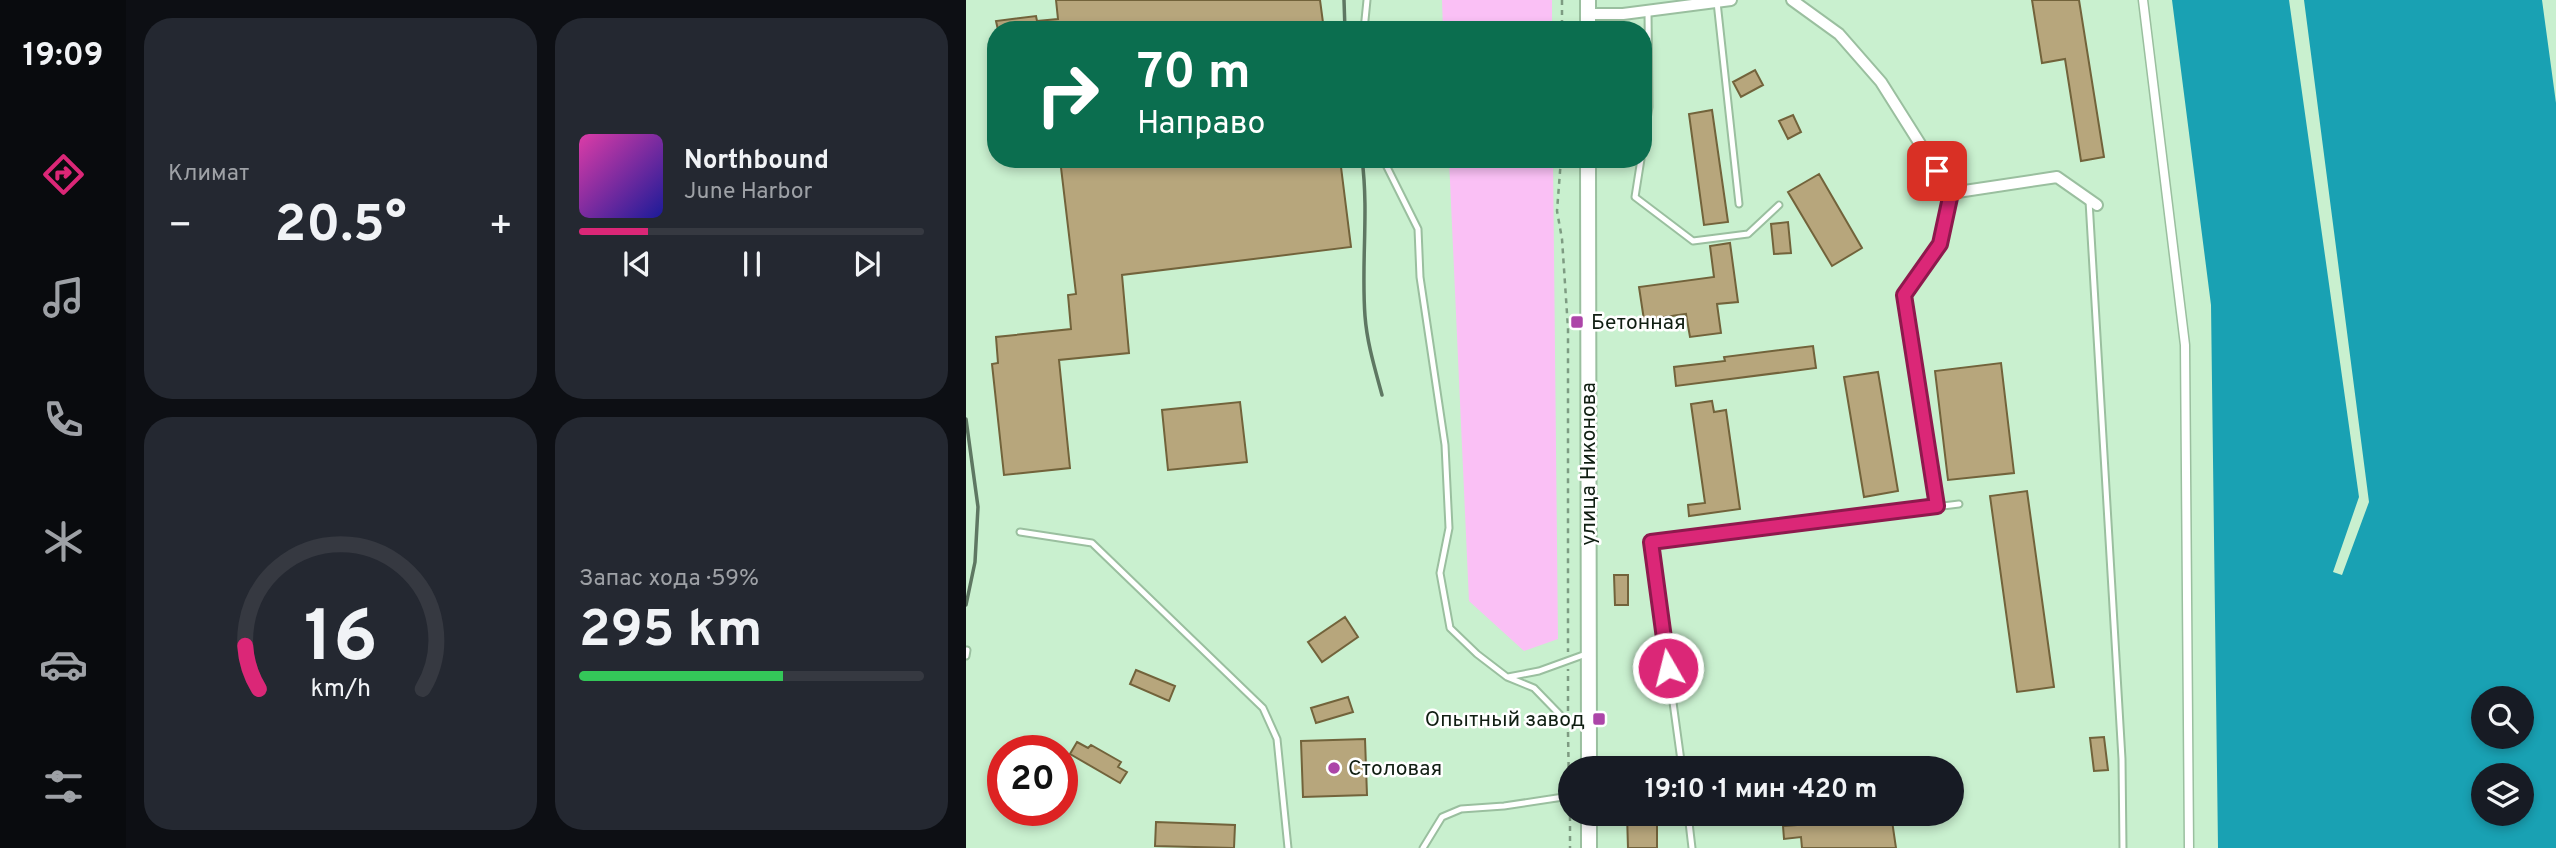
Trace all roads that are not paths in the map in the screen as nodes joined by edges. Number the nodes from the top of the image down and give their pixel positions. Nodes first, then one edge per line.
1 (1367, 0) edge
2 (1731, 0) edge
3 (1792, 0) edge
4 (2143, 0) edge
5 (1717, 2) junction
6 (1588, 7) edge
7 (1648, 10) junction
8 (1365, 21) edge
9 (1648, 21) edge
10 (1388, 168) edge
11 (1588, 168) edge
12 (1640, 168) edge
13 (1951, 193) junction
14 (2093, 203) joint
15 (1739, 204) dead end
16 (1779, 205) dead end
17 (1959, 503) dead end
18 (1937, 506) junction
19 (1020, 532) dead end
20 (1588, 653) junction
21 (1507, 677) junction
22 (1590, 724) junction
23 (1589, 756) edge
24 (1680, 756) edge
25 (1558, 798) edge
26 (1589, 826) edge
27 (1689, 826) edge
28 (1288, 848) edge
29 (1423, 848) edge
30 (1589, 848) edge
31 (1692, 848) edge
32 (2123, 848) edge
33 (2189, 848) edge

1 - 8 lane
2 - 5 street
3 - 13 street
4 - 33 street
5 - 7 street
5 - 15 lane
6 - 7 street
7 - 9 lane
10 - 21 lane
11 - 20 main road, улица Никонова
12 - 16 lane
13 - 14 street
13 - 18 lane
14 - 32 lane
17 - 18 lane
18 - 24 lane
19 - 28 lane
20 - 21 lane
20 - 22 main road, улица Никонова
21 - 22 lane
22 - 23 main road, улица Никонова
25 - 29 lane
26 - 30 main road
27 - 31 lane

